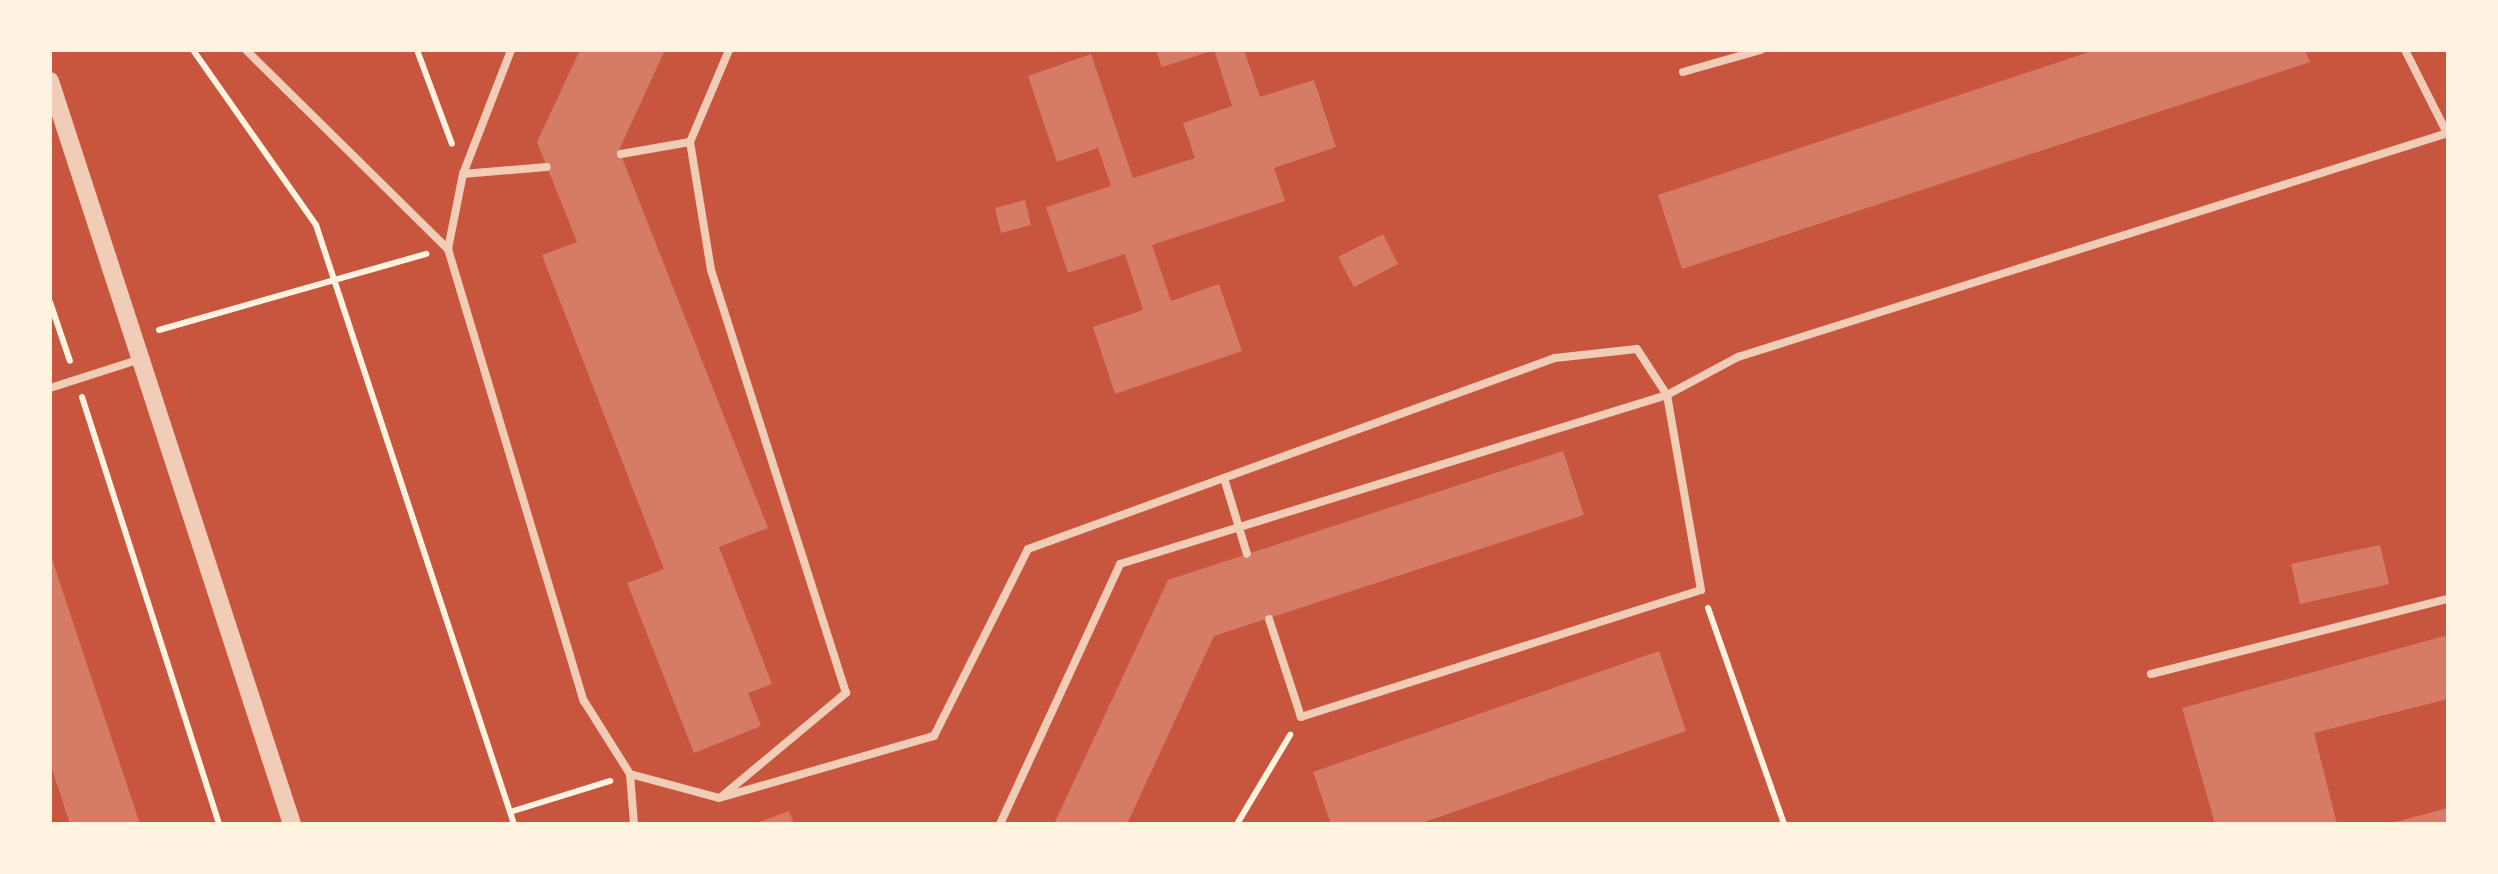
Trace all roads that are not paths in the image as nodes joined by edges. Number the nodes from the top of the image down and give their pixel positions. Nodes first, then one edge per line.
1 (246, 50) edge
2 (511, 50) edge
3 (729, 50) edge
4 (1761, 50) edge
5 (2405, 50) edge
6 (1683, 72) dead end
7 (50, 82) edge
8 (2447, 133) edge
9 (690, 142) junction
10 (621, 154) dead end
11 (547, 167) dead end
12 (463, 174) junction
13 (448, 248) junction
14 (141, 359) junction
15 (50, 388) edge
16 (1668, 395) junction
17 (1224, 478) junction
18 (1238, 528) junction
19 (1248, 554) dead end
20 (2448, 600) edge
21 (1269, 619) dead end
22 (2151, 674) dead end
23 (630, 774) junction
24 (719, 798) junction
25 (292, 824) edge
26 (634, 824) edge
27 (1000, 824) edge

1 - 13 lane
2 - 12 lane
3 - 9 lane
4 - 6 lane
5 - 8 lane
7 - 14 street
8 - 16 lane
9 - 10 lane
9 - 24 lane
11 - 12 lane
12 - 13 lane
13 - 23 lane
14 - 15 lane
14 - 25 street
16 - 17 lane
16 - 18 lane
16 - 21 lane
17 - 18 lane
17 - 24 lane
18 - 19 lane
18 - 27 lane
20 - 22 lane
23 - 24 lane
23 - 26 lane

